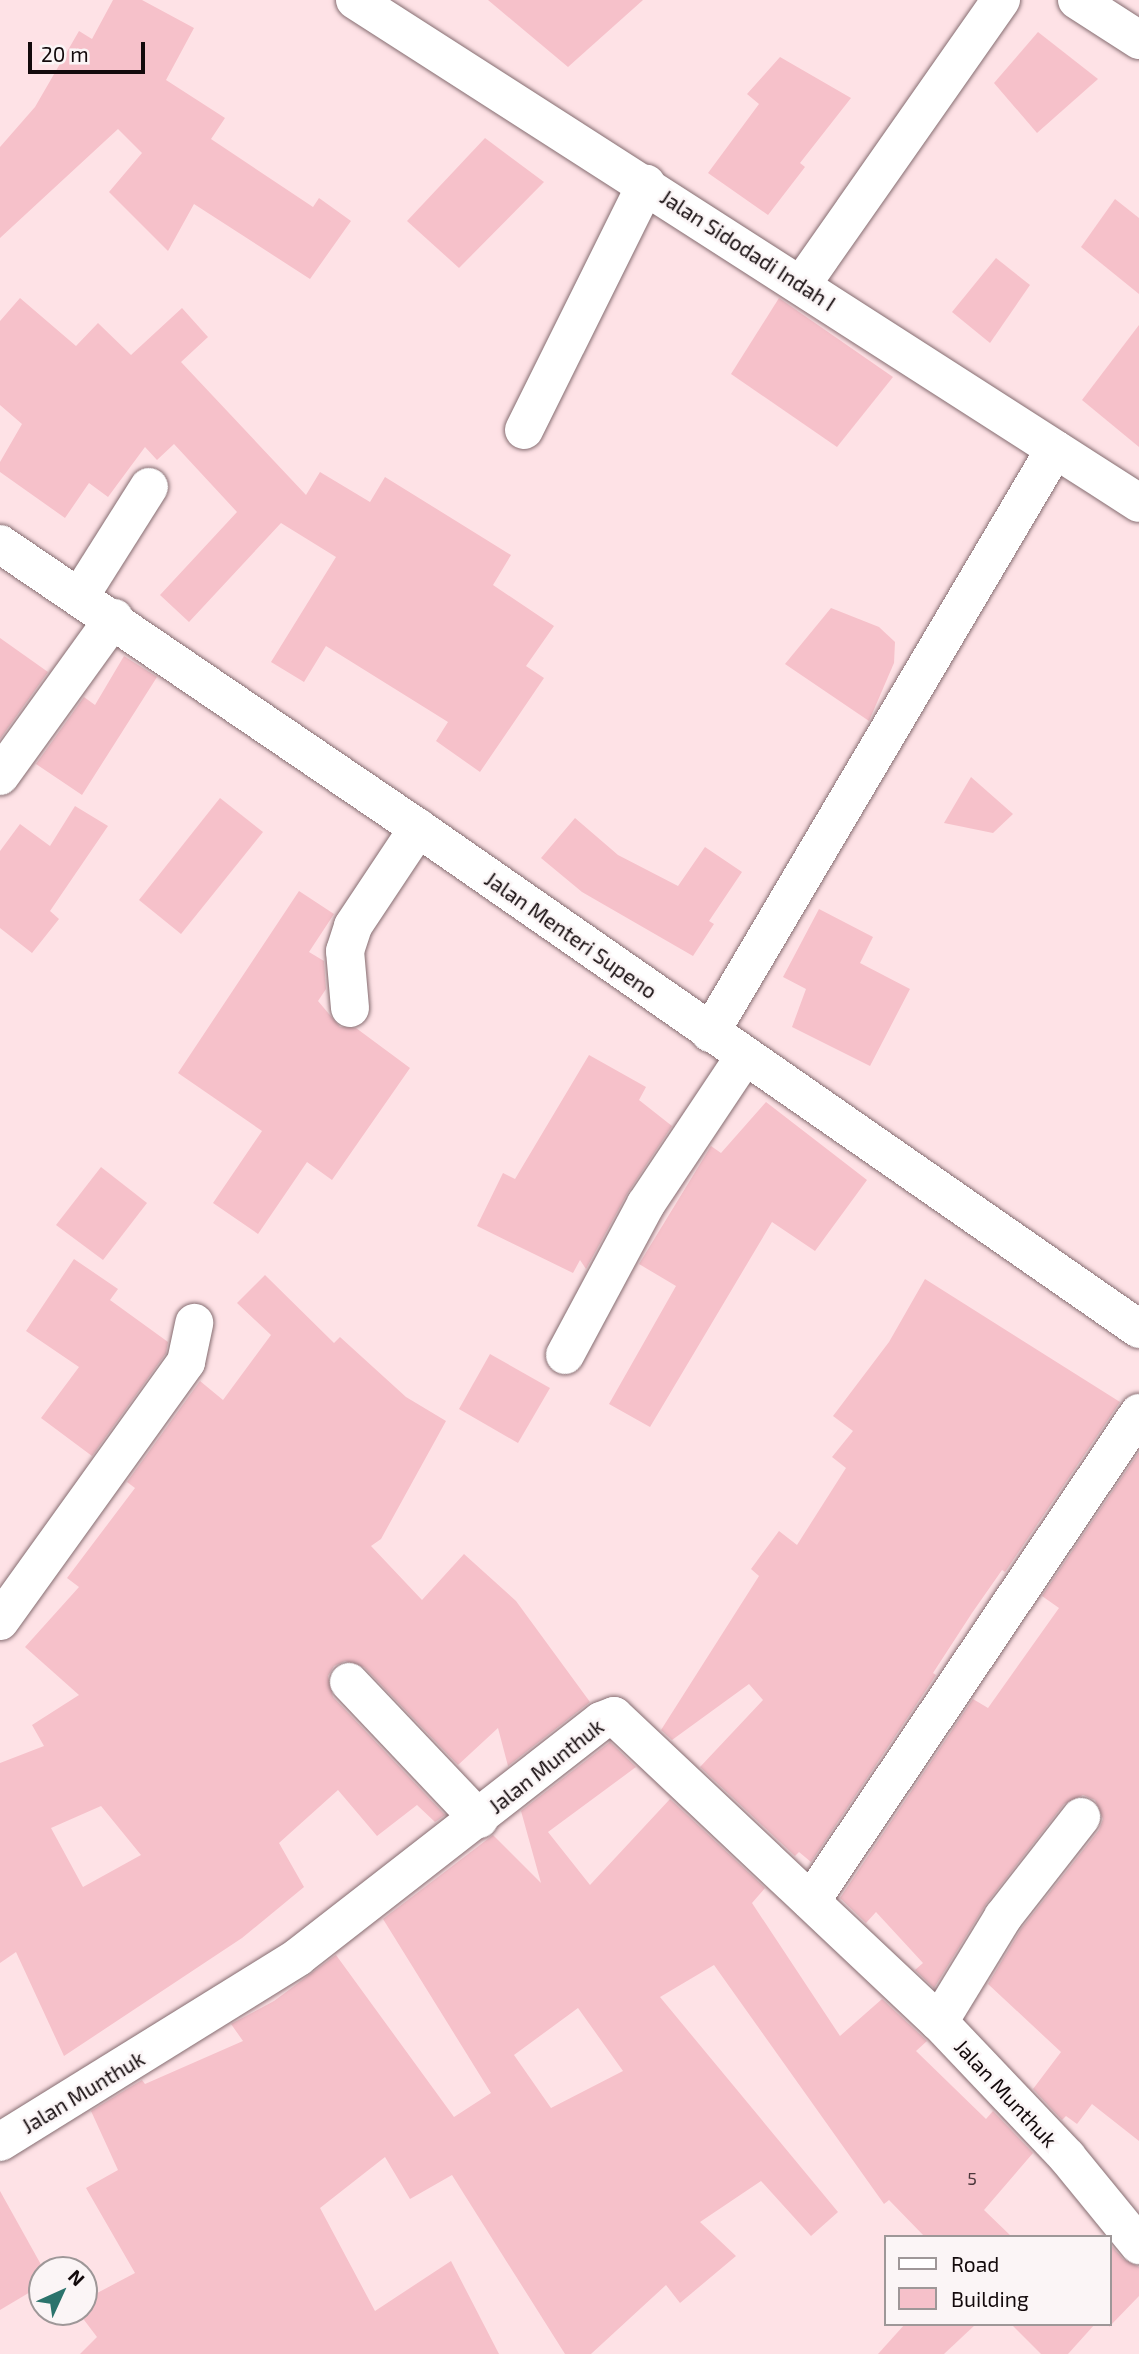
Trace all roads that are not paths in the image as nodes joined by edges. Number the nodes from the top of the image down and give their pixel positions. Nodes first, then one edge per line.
1 (355, 0) edge
2 (1001, 0) edge
3 (1077, 0) edge
4 (1139, 40) edge
5 (646, 184) junction
6 (802, 284) junction
7 (524, 430) dead end
8 (1055, 449) junction
9 (149, 486) dead end
10 (1139, 503) edge
11 (0, 544) edge
12 (80, 596) junction
13 (114, 618) junction
14 (0, 776) edge
15 (418, 828) junction
16 (349, 1008) dead end
17 (710, 1033) junction
18 (744, 1057) junction
19 (194, 1323) dead end
20 (1139, 1329) edge
21 (565, 1355) dead end
22 (1139, 1413) edge
23 (0, 1620) edge
24 (349, 1682) dead end
25 (1081, 1817) dead end
26 (478, 1819) junction
27 (811, 1901) junction
28 (939, 2022) junction
29 (0, 2142) edge
30 (1139, 2245) edge

1 - 5 street, Jalan Sidodadi Indah I
2 - 6 street
3 - 4 street
5 - 6 street, Jalan Sidodadi Indah I
5 - 7 street
6 - 8 street, Jalan Sidodadi Indah I
8 - 10 street, Jalan Sidodadi Indah I
8 - 17 street
9 - 12 street
11 - 12 street, Jalan Menteri Supeno
12 - 13 street, Jalan Menteri Supeno
13 - 14 street
13 - 15 street, Jalan Menteri Supeno
15 - 16 street
15 - 17 street, Jalan Menteri Supeno
17 - 18 street, Jalan Menteri Supeno
18 - 20 street, Jalan Menteri Supeno
18 - 21 street
19 - 23 street
22 - 27 street
24 - 26 street
25 - 28 street
26 - 27 street, Jalan Munthuk
26 - 29 street, Jalan Munthuk
27 - 28 street, Jalan Munthuk
28 - 30 street, Jalan Munthuk

